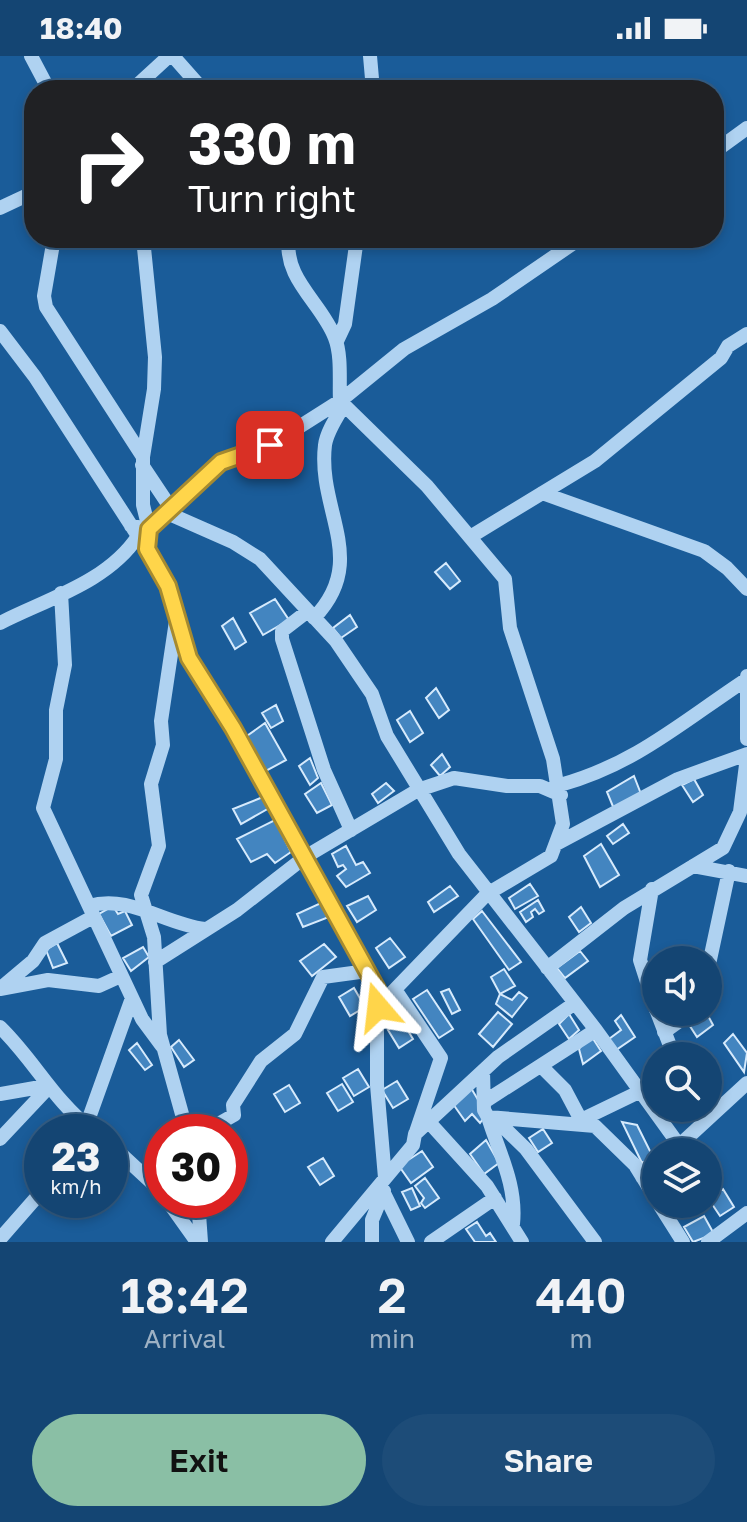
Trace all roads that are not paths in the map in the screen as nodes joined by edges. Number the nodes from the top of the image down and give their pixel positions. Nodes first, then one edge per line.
1 (31, 56) edge
2 (171, 56) edge
3 (370, 56) edge
4 (44, 80) edge
5 (143, 80) edge
6 (194, 80) edge
7 (372, 80) edge
8 (747, 128) edge
9 (724, 145) edge
10 (24, 197) edge
11 (0, 208) edge
12 (52, 248) edge
13 (144, 248) edge
14 (288, 248) edge
15 (356, 248) edge
16 (566, 248) edge
17 (0, 331) edge
18 (747, 334) edge
19 (337, 341) junction
20 (342, 403) junction
21 (142, 461) junction
22 (542, 493) junction
23 (168, 510) junction
24 (139, 531) junction
25 (470, 537) junction
26 (747, 589) edge
27 (61, 593) junction
28 (311, 614) junction
29 (176, 621) junction
30 (0, 623) edge
31 (747, 670) edge
32 (747, 679) edge
33 (747, 739) edge
34 (747, 755) edge
35 (418, 790) junction
36 (561, 790) junction
37 (743, 814) edge
38 (351, 830) junction
39 (556, 844) junction
40 (305, 857) junction
41 (693, 866) junction
42 (736, 873) edge
43 (747, 888) edge
44 (652, 889) junction
45 (487, 894) junction
46 (91, 911) junction
47 (145, 911) junction
48 (205, 929) junction
49 (642, 946) edge
50 (715, 946) edge
51 (155, 962) junction
52 (547, 968) junction
53 (367, 971) junction
54 (121, 976) junction
55 (0, 989) edge
56 (396, 991) junction
57 (132, 998) junction
58 (575, 1003) junction
59 (378, 1007) junction
60 (662, 1026) edge
61 (672, 1026) edge
62 (0, 1027) edge
63 (596, 1030) junction
64 (664, 1032) junction
65 (668, 1042) edge
66 (162, 1046) junction
67 (541, 1066) junction
68 (483, 1071) junction
69 (747, 1083) edge
70 (47, 1087) junction
71 (639, 1092) junction
72 (0, 1094) edge
73 (642, 1095) edge
74 (484, 1102) junction
75 (73, 1114) edge
76 (93, 1114) edge
77 (182, 1114) edge
78 (234, 1114) edge
79 (491, 1118) junction
80 (428, 1121) junction
81 (582, 1122) junction
82 (415, 1134) junction
83 (686, 1138) edge
84 (0, 1139) edge
85 (128, 1158) edge
86 (144, 1171) edge
87 (642, 1177) edge
88 (383, 1185) junction
89 (495, 1198) junction
90 (24, 1212) edge
91 (747, 1213) edge
92 (181, 1218) edge
93 (198, 1218) edge
94 (668, 1218) edge
95 (513, 1225) junction
96 (0, 1239) edge
97 (199, 1242) edge
98 (332, 1242) edge
99 (372, 1242) edge
100 (408, 1242) edge
101 (431, 1242) edge
102 (522, 1242) edge
103 (595, 1242) edge
104 (683, 1242) edge
105 (708, 1242) edge

1 - 4 street
2 - 5 street
2 - 6 street
3 - 7 street
8 - 9 street
10 - 11 street
12 - 21 street
13 - 21 street
14 - 19 street
15 - 19 street
16 - 20 street
17 - 24 street
18 - 22 street
19 - 20 street
20 - 23 street
20 - 25 street
20 - 28 street
21 - 23 street
21 - 24 street
22 - 25 street
22 - 26 street
23 - 24 street
23 - 28 street
24 - 27 street
24 - 29 street
25 - 36 street
27 - 30 street
27 - 46 street
28 - 35 street
28 - 38 street
29 - 40 street
29 - 47 street
31 - 32 street
32 - 33 street
32 - 36 street
34 - 37 street
34 - 39 street
35 - 36 street
35 - 38 street
35 - 45 street
36 - 39 street
37 - 41 street
38 - 40 street
39 - 45 street
40 - 48 street
40 - 53 street
41 - 42 street
41 - 44 street
42 - 43 street
42 - 50 street
44 - 49 street
44 - 52 street
45 - 52 street
45 - 56 street
46 - 47 street
46 - 54 street
46 - 55 street
47 - 48 street
47 - 51 street
48 - 51 street
51 - 66 street
52 - 58 street
53 - 59 street
53 - 78 street
54 - 55 street
54 - 57 street
56 - 59 street
56 - 82 street
57 - 66 street
57 - 76 street
58 - 63 street
58 - 68 street
59 - 88 street
60 - 64 street
61 - 64 street
62 - 70 street
63 - 67 street
63 - 71 street
64 - 65 street
66 - 77 street
67 - 74 street
67 - 81 street
68 - 74 street
68 - 80 street
69 - 83 street
70 - 72 street
70 - 75 street
70 - 84 street
71 - 73 street
71 - 81 street
74 - 79 street
79 - 81 street
79 - 95 street
79 - 103 street
80 - 82 street
80 - 89 street
81 - 87 street
82 - 88 street
85 - 86 street
88 - 98 street
88 - 99 street
88 - 100 street
89 - 95 street
89 - 101 street
90 - 96 street
91 - 105 street
92 - 97 street
93 - 97 street
94 - 104 street
95 - 102 street

